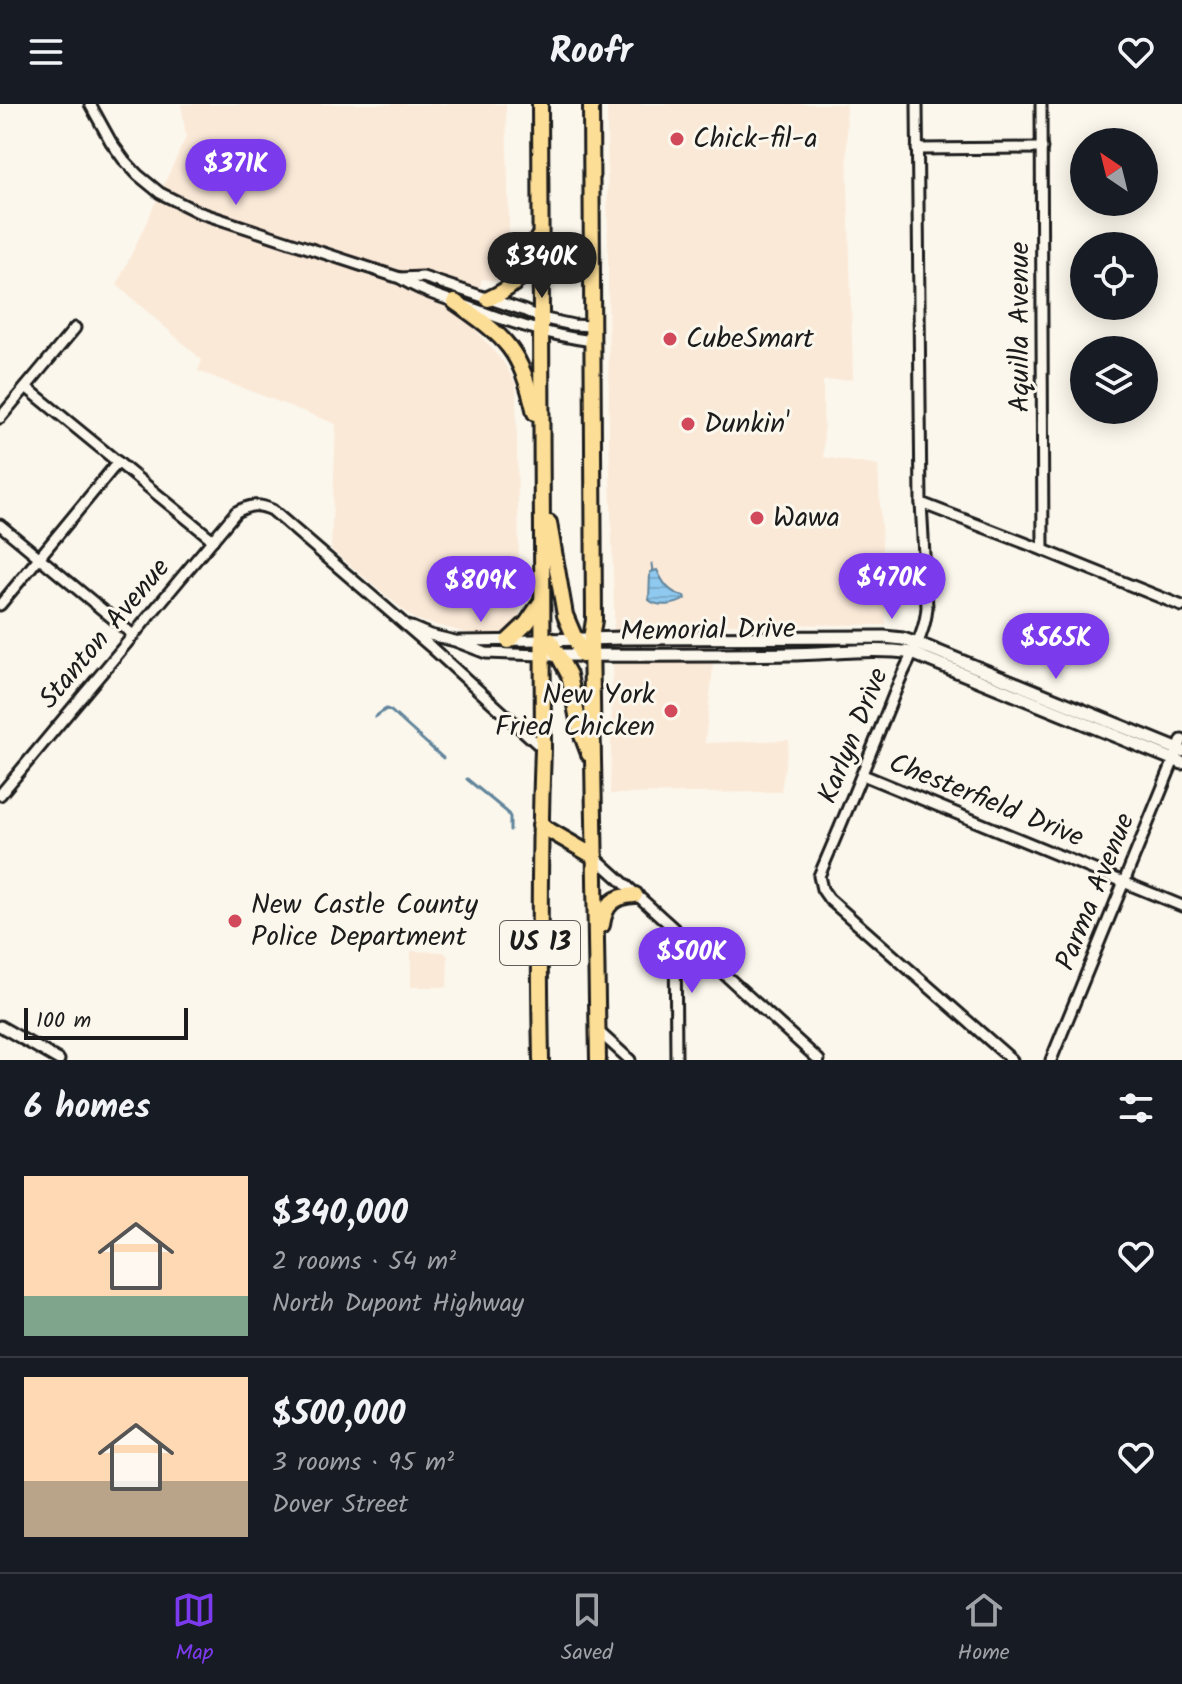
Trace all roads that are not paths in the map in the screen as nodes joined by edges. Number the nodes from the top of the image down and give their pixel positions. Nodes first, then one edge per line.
1 (90, 104) edge
2 (540, 104) edge
3 (591, 104) edge
4 (917, 104) edge
5 (1041, 104) edge
6 (1042, 148) junction
7 (917, 149) junction
8 (541, 230) junction
9 (400, 278) junction
10 (488, 299) junction
11 (455, 302) junction
12 (541, 324) junction
13 (75, 328) dead end
14 (592, 333) junction
15 (26, 387) junction
16 (0, 418) edge
17 (541, 440) junction
18 (118, 462) junction
19 (541, 479) junction
20 (921, 503) junction
21 (0, 525) edge
22 (213, 540) junction
23 (1043, 550) junction
24 (39, 558) junction
25 (542, 601) junction
26 (0, 605) edge
27 (1182, 606) edge
28 (401, 622) junction
29 (133, 635) junction
30 (574, 639) junction
31 (591, 639) junction
32 (455, 641) junction
33 (508, 641) junction
34 (544, 645) junction
35 (914, 649) junction
36 (558, 655) junction
37 (587, 656) junction
38 (543, 749) junction
39 (1180, 753) edge
40 (593, 766) junction
41 (863, 775) junction
42 (0, 795) edge
43 (540, 825) junction
44 (595, 857) junction
45 (1124, 882) junction
46 (635, 895) junction
47 (1182, 906) edge
48 (675, 930) junction
49 (598, 949) junction
50 (0, 1026) edge
51 (598, 1031) junction
52 (59, 1060) edge
53 (541, 1060) edge
54 (598, 1060) edge
55 (630, 1060) edge
56 (676, 1060) edge
57 (819, 1060) edge
58 (1012, 1060) edge
59 (1051, 1060) edge

1 - 9 street
2 - 8 highway, US 13
3 - 14 highway, US 13
4 - 7 street, Karlyn Drive
5 - 6 street, Aquilla Avenue
6 - 7 street
6 - 23 street, Aquilla Avenue
7 - 20 street, Karlyn Drive
8 - 10 highway
8 - 12 highway, US 13
9 - 10 street
9 - 11 street
10 - 12 street
11 - 12 street
11 - 17 highway
12 - 14 street
12 - 17 highway, US 13
13 - 15 street
14 - 31 highway, US 13
15 - 16 street
15 - 18 street
17 - 19 highway, US 13
18 - 22 street
18 - 24 street
19 - 25 highway, US 13
19 - 30 highway
20 - 23 street
20 - 35 street, Karlyn Drive
21 - 24 street
22 - 28 street, Stanton Avenue
22 - 29 street, Stanton Avenue
23 - 27 street
24 - 26 street
24 - 29 street
25 - 33 highway
25 - 34 highway, US 13
28 - 32 street, Memorial Drive
28 - 38 street
29 - 42 street, Stanton Avenue
30 - 31 street, Memorial Drive
30 - 34 street, Memorial Drive
30 - 37 highway
31 - 35 street, Memorial Drive
31 - 37 highway, US 13
32 - 33 street, Memorial Drive
32 - 34 street, Memorial Drive
33 - 34 street, Memorial Drive
34 - 36 highway
34 - 38 highway, US 13
35 - 37 street, Memorial Drive
35 - 39 street, Memorial Drive
35 - 41 street, Karlyn Drive
36 - 37 street, Memorial Drive
36 - 40 highway
37 - 40 highway, US 13
38 - 43 highway, US 13
39 - 45 street, Parma Avenue
40 - 44 highway, US 13
41 - 45 street, Chesterfield Drive
41 - 58 street, Karlyn Drive
43 - 44 highway
43 - 53 highway, US 13
44 - 46 street
44 - 49 highway, US 13
45 - 47 street, Chesterfield Drive
45 - 59 street, Parma Avenue
46 - 48 street
46 - 49 highway
48 - 56 street
48 - 57 street
49 - 51 highway, US 13
50 - 52 street
51 - 54 highway, US 13
51 - 55 street

